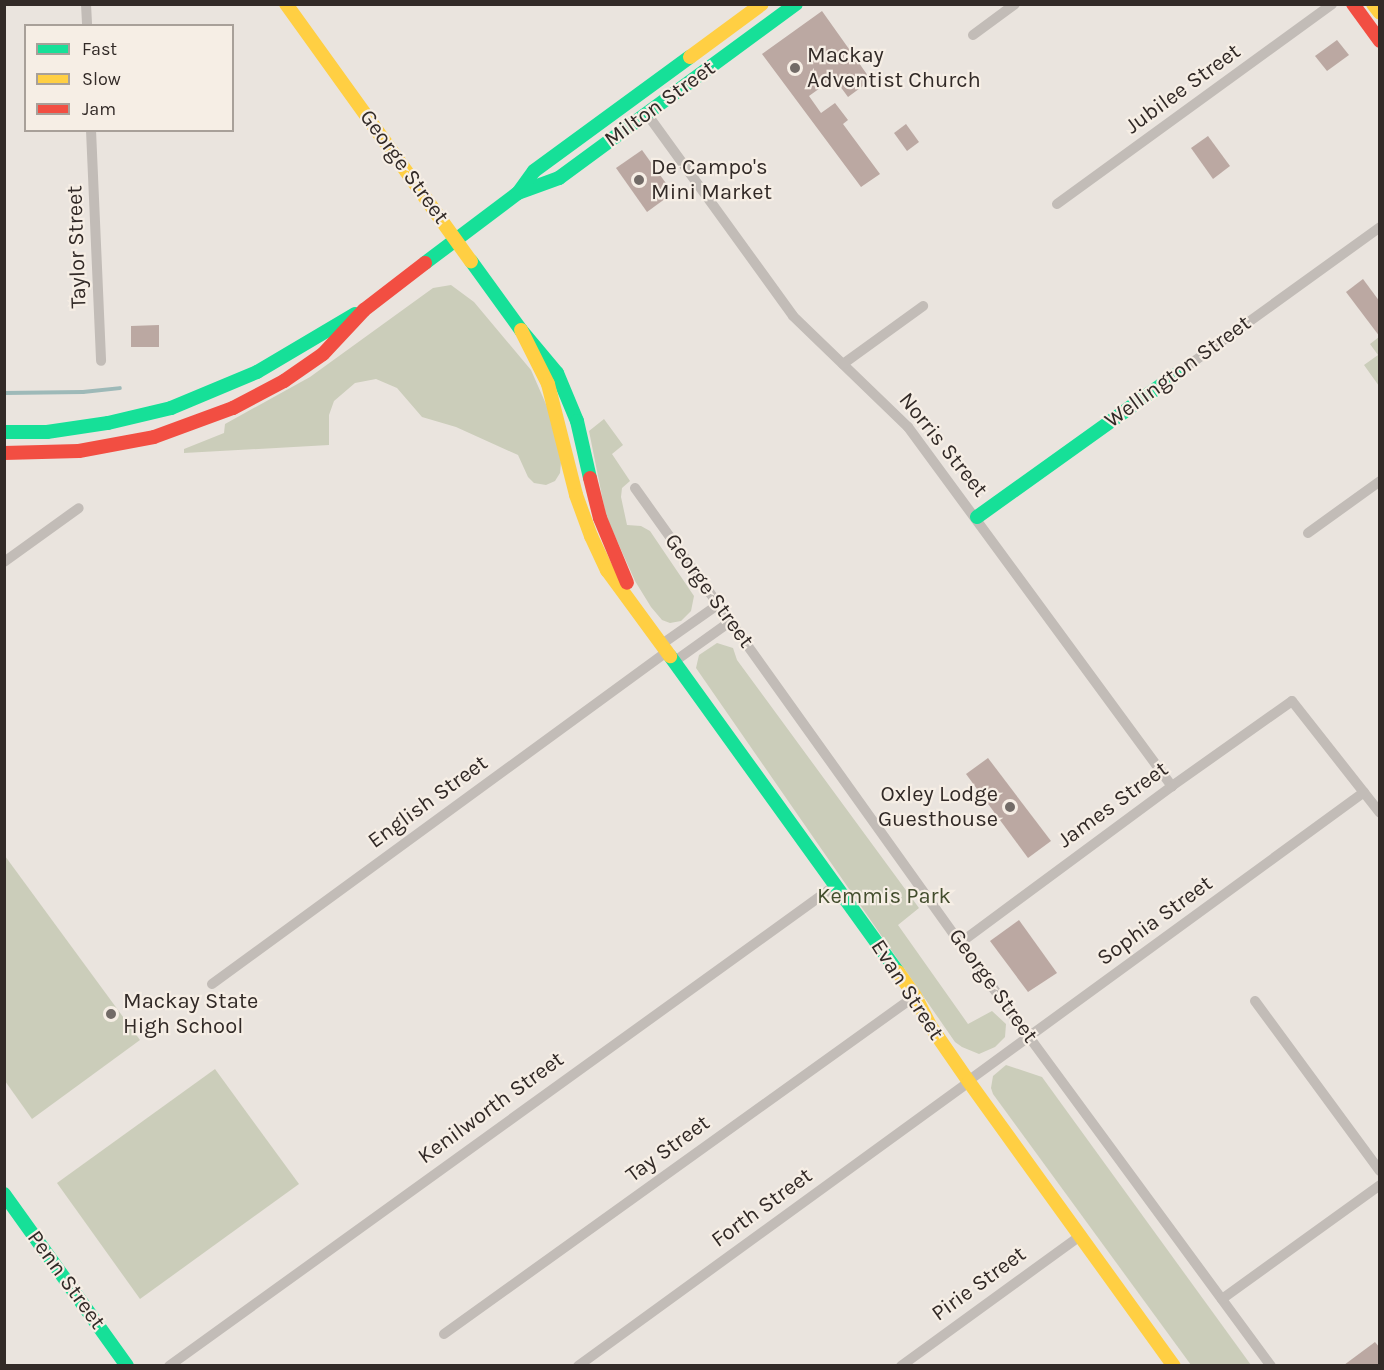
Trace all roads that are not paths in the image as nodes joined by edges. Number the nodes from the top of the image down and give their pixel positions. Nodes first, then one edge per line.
1 (86, 4) edge
2 (286, 4) edge
3 (762, 4) edge
4 (796, 4) edge
5 (1015, 4) edge
6 (1332, 4) edge
7 (1353, 4) edge
8 (1373, 4) edge
9 (1380, 13) edge
10 (87, 24) edge
11 (973, 35) dead end
12 (1380, 40) edge
13 (634, 97) junction
14 (647, 114) junction
15 (91, 132) edge
16 (518, 193) junction
17 (1057, 204) dead end
18 (1380, 227) edge
19 (456, 240) junction
20 (923, 306) dead end
21 (364, 310) junction
22 (521, 330) junction
23 (101, 361) dead end
24 (843, 364) junction
25 (1175, 375) joint
26 (4, 432) edge
27 (4, 453) edge
28 (1380, 482) edge
29 (634, 488) dead end
30 (593, 491) junction
31 (576, 495) junction
32 (80, 508) dead end
33 (977, 517) junction
34 (1308, 533) dead end
35 (4, 562) edge
36 (719, 604) junction
37 (641, 614) junction
38 (731, 621) junction
39 (668, 652) junction
40 (1172, 786) junction
41 (1364, 792) junction
42 (1380, 813) edge
43 (836, 885) junction
44 (960, 943) junction
45 (212, 984) dead end
46 (915, 996) junction
47 (1255, 1001) dead end
48 (1029, 1037) junction
49 (968, 1082) junction
50 (1380, 1171) edge
51 (1380, 1185) edge
52 (4, 1194) edge
53 (1081, 1235) junction
54 (1222, 1299) junction
55 (444, 1334) dead end
56 (128, 1365) edge
57 (169, 1365) edge
58 (578, 1365) edge
59 (900, 1365) edge
60 (1174, 1365) edge
61 (1270, 1365) edge

1 - 10 street
2 - 19 street, George Street
3 - 13 street, Milton Street
4 - 14 street, Milton Street
5 - 11 street
6 - 17 street, Jubilee Street
7 - 12 street
8 - 9 street
13 - 14 street
13 - 16 street, Milton Street
14 - 16 street, Milton Street
14 - 24 street, Norris Street
15 - 23 street, Taylor Street
16 - 19 street, Milton Street
18 - 25 street, Wellington Street
19 - 21 street, Milton Street
19 - 22 street, George Street
20 - 24 street
21 - 26 street, Milton Street
21 - 27 street, Milton Street
22 - 30 street, George Street
22 - 31 street, George Street
24 - 33 street, Norris Street
25 - 33 street, Wellington Street
28 - 34 street
29 - 36 street, George Street
30 - 31 street
30 - 37 street, Evan Street
31 - 37 street, Evan Street
32 - 35 street
33 - 40 street, Norris Street
36 - 38 street, George Street
36 - 39 street
37 - 39 street, Evan Street
38 - 39 street
38 - 44 street, George Street
39 - 43 street, Evan Street
39 - 45 street, English Street
40 - 41 street, James Street
40 - 44 street, James Street
41 - 42 street
41 - 48 street, Sophia Street
43 - 46 street, Evan Street
43 - 57 street, Kenilworth Street
44 - 48 street, George Street
46 - 49 street, Evan Street
46 - 55 street, Tay Street
47 - 50 street
48 - 49 street, Sophia Street
48 - 54 street, George Street
49 - 53 street, Evan Street
49 - 58 street, Forth Street
51 - 54 street
52 - 56 street, Penn Street
53 - 59 street, Pirie Street
53 - 60 street, Evan Street
54 - 61 street, George Street

